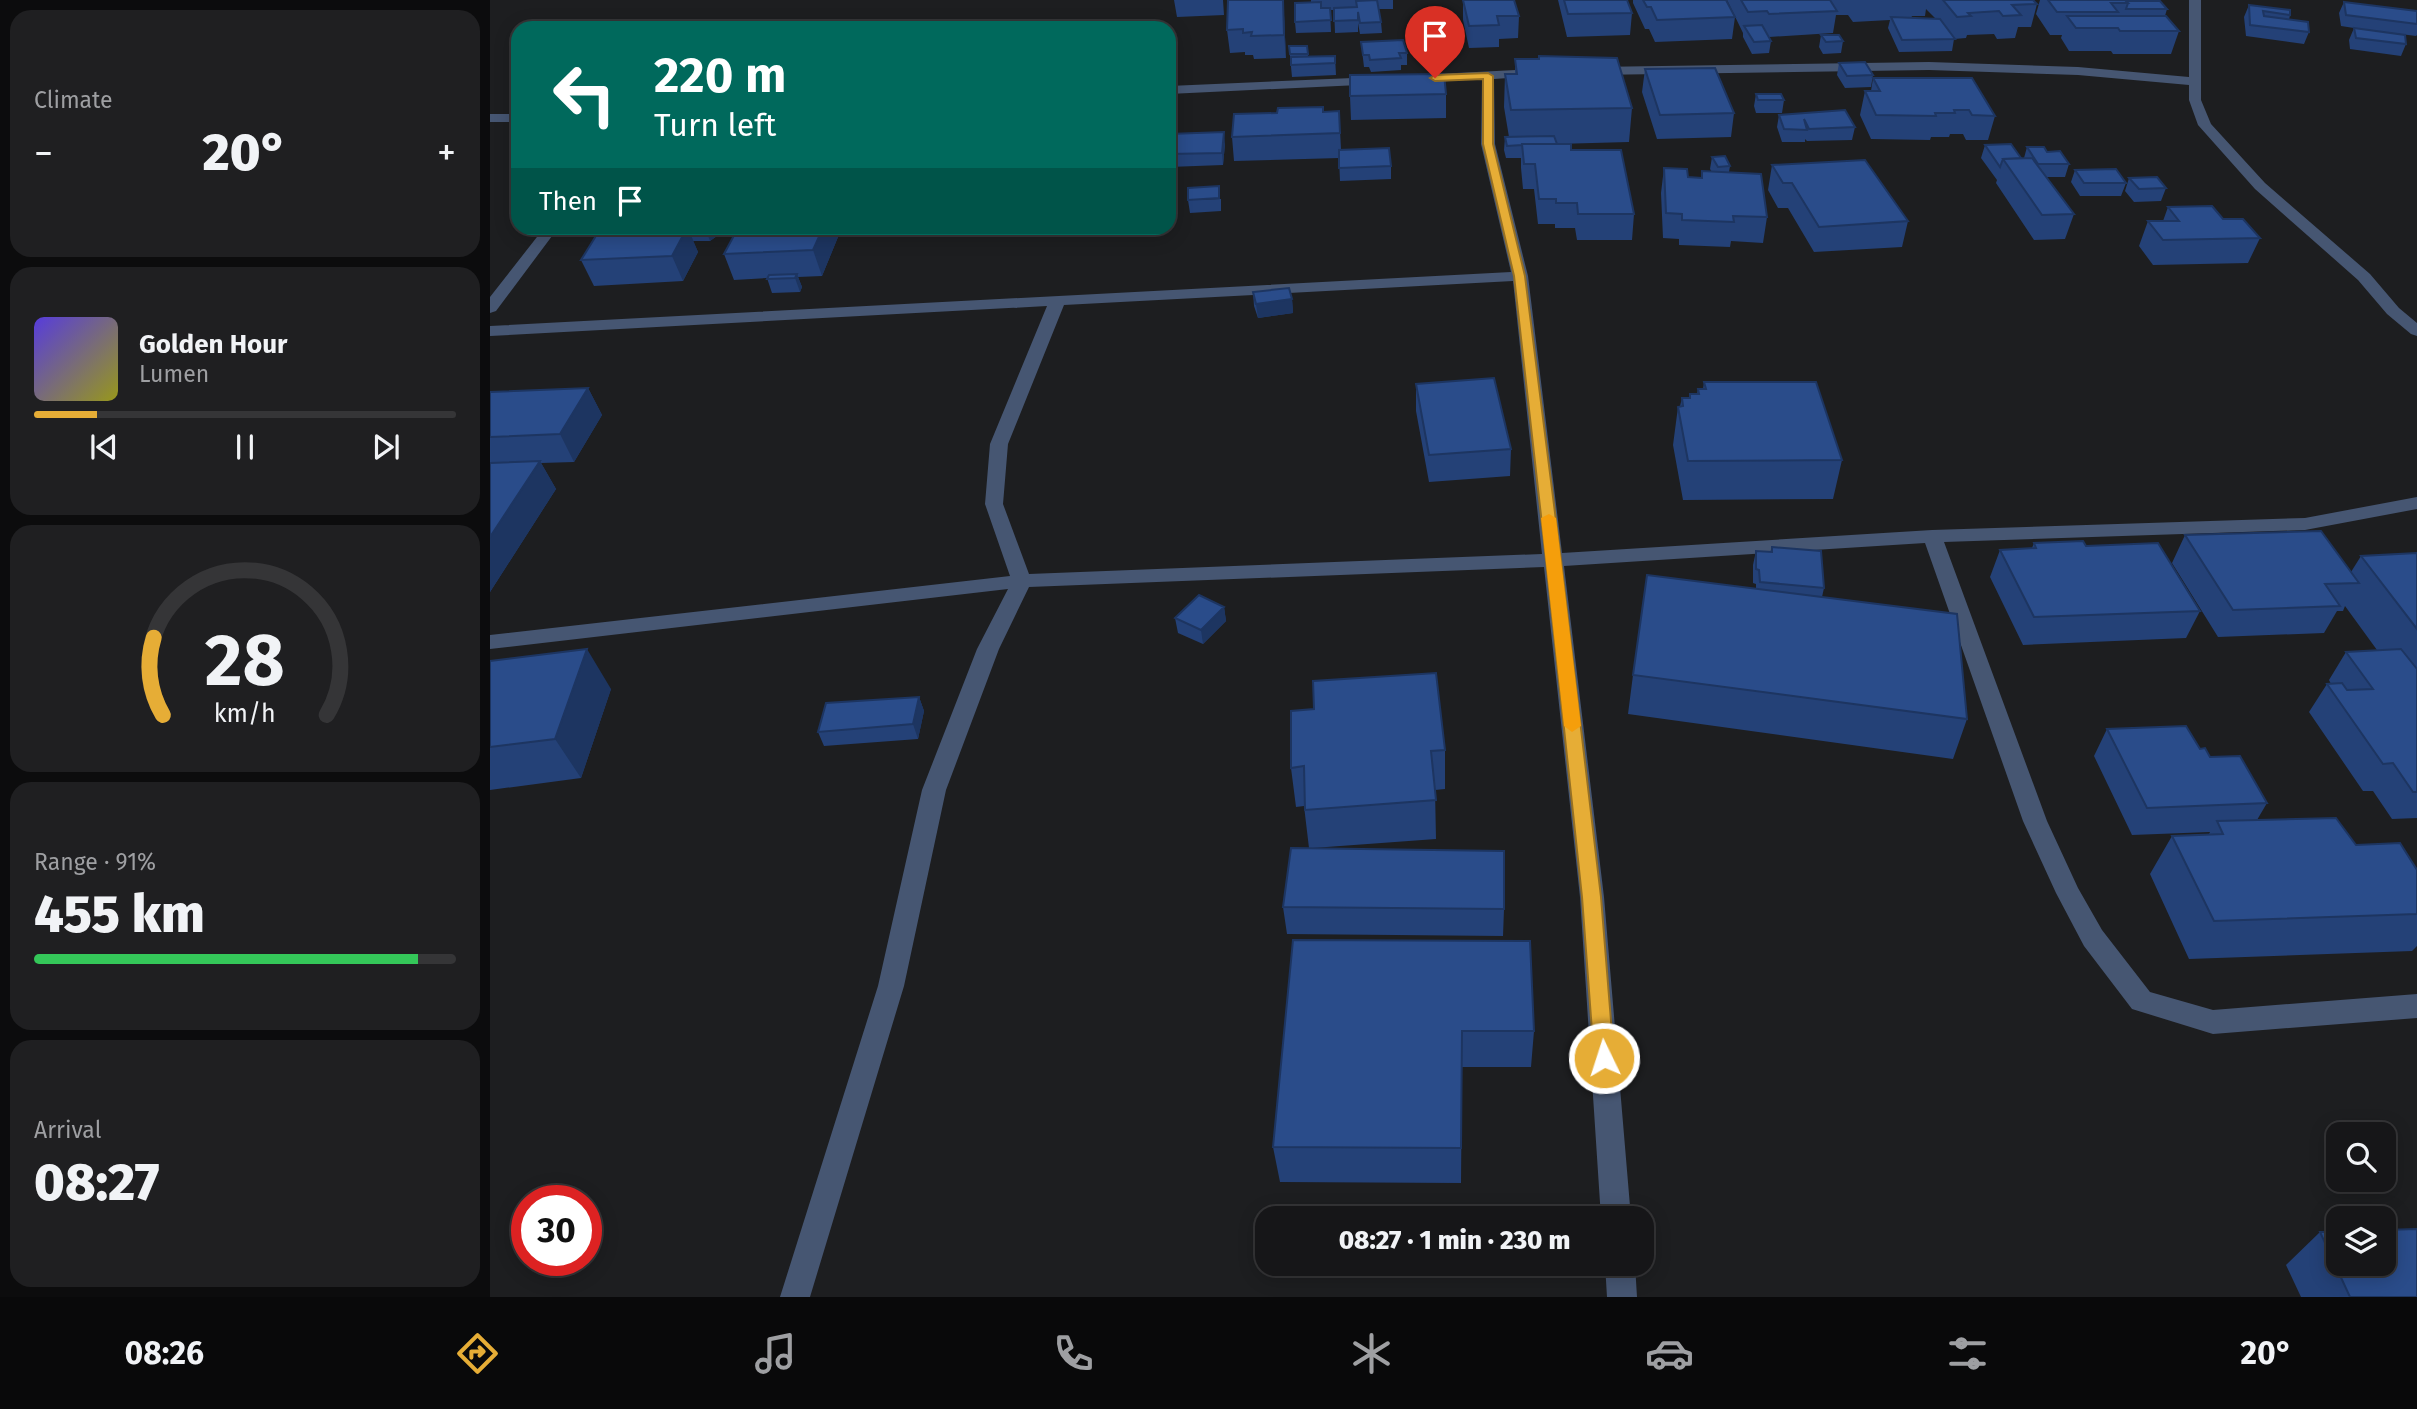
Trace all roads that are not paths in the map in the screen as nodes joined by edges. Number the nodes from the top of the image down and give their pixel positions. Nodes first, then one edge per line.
1 (2195, 0) edge
2 (1554, 72) edge
3 (1582, 72) edge
4 (1488, 76) junction
5 (1391, 80) edge
6 (1405, 80) edge
7 (2197, 82) junction
8 (1176, 90) edge
9 (490, 118) edge
10 (511, 118) edge
11 (546, 235) edge
12 (1520, 276) junction
13 (1057, 302) junction
14 (490, 308) edge
15 (490, 331) edge
16 (2417, 331) edge
17 (2417, 503) edge
18 (1932, 536) junction
19 (1554, 560) junction
20 (1022, 581) junction
21 (490, 642) edge
22 (2417, 1006) edge
23 (1615, 1206) edge
24 (1621, 1276) edge
25 (795, 1297) edge
26 (1622, 1297) edge

1 - 7 street
2 - 4 street
3 - 7 street
4 - 6 street
4 - 12 street
5 - 8 street
7 - 16 street
9 - 10 street
11 - 14 street
12 - 13 street
12 - 19 street
13 - 15 street
13 - 20 street
17 - 18 street
18 - 19 street
18 - 22 street
19 - 20 street
19 - 23 street
20 - 21 street
20 - 25 street
24 - 26 street

